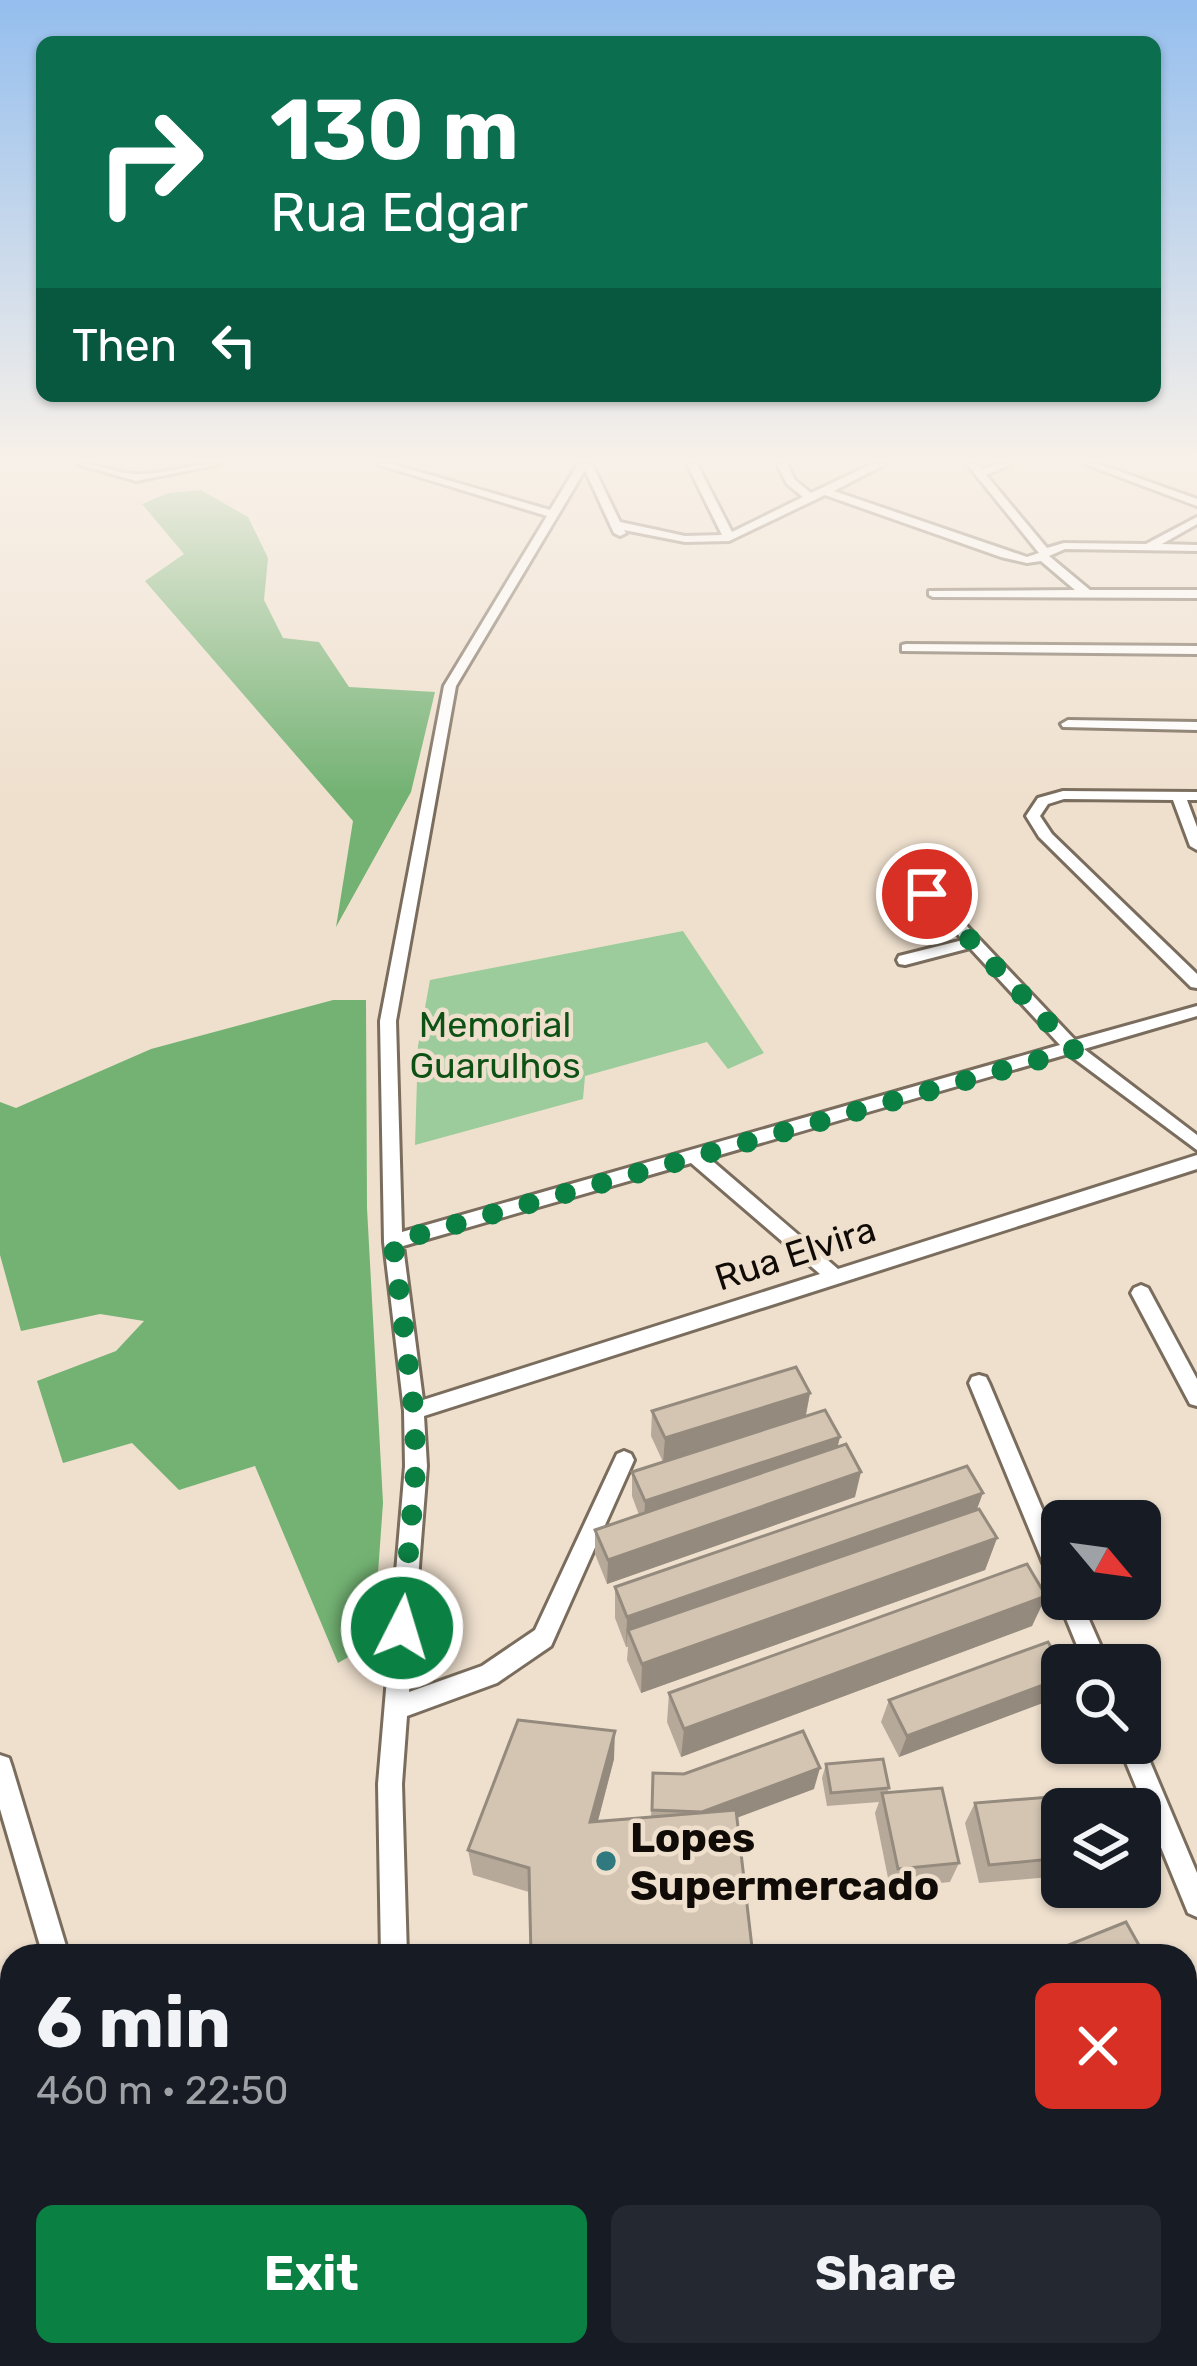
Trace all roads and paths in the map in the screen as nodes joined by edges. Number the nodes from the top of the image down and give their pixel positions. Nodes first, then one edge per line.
1 (516, 574) edge
2 (1065, 574) edge
3 (933, 593) dead end
4 (1086, 593) junction
5 (1197, 594) edge
6 (906, 648) dead end
7 (1197, 650) edge
8 (1068, 724) dead end
9 (1197, 726) edge
10 (1178, 796) junction
11 (1197, 796) edge
12 (1197, 846) edge
13 (905, 869) dead end
14 (971, 943) junction
15 (905, 960) dead end
16 (1197, 983) edge
17 (1197, 1011) edge
18 (1074, 1050) junction
19 (1197, 1144) edge
20 (696, 1157) junction
21 (1197, 1162) edge
22 (393, 1242) junction
23 (833, 1275) junction
24 (1142, 1293) dead end
25 (979, 1383) dead end
26 (1197, 1398) edge
27 (414, 1411) junction
28 (625, 1460) dead end
29 (1041, 1532) edge
30 (395, 1709) junction
31 (1139, 1764) edge
32 (0, 1767) edge
33 (1197, 1904) edge
34 (52, 1944) edge
35 (394, 1944) edge

1 - 22 street
2 - 4 street
3 - 4 street
4 - 5 street
6 - 7 street
8 - 9 street
10 - 11 street
10 - 12 street
10 - 16 street
13 - 14 street
14 - 15 street
14 - 18 street
17 - 18 street
18 - 19 street
18 - 20 street
20 - 22 street
20 - 23 street
21 - 23 street, Rua Elvira
22 - 27 street
23 - 27 street, Rua Elvira
24 - 26 street
25 - 29 street
27 - 30 street
28 - 30 street
30 - 35 street
31 - 33 street
32 - 34 street

